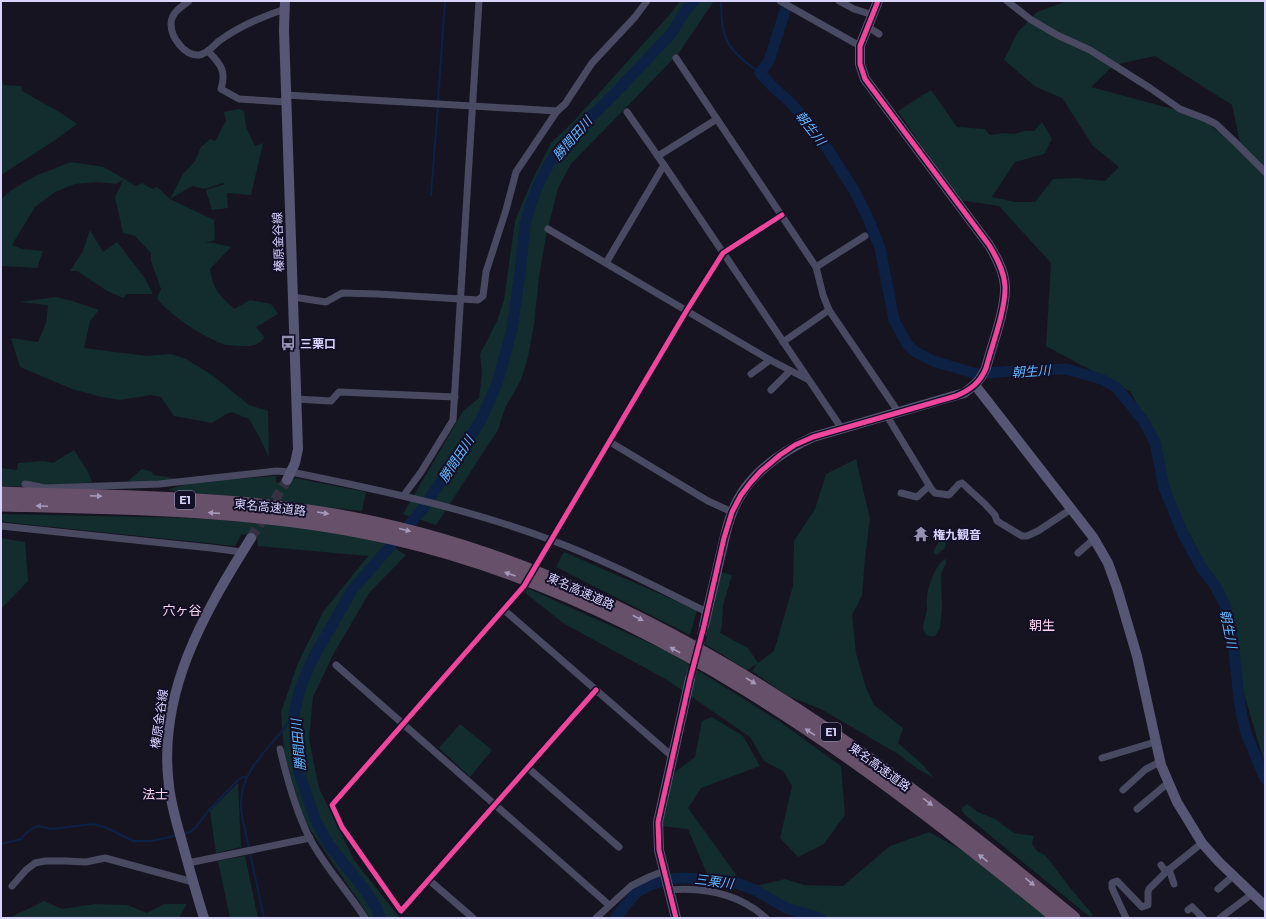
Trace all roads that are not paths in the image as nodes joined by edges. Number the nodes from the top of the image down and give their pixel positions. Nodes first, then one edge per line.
1 (189, 1) edge
2 (479, 1) edge
3 (647, 1) edge
4 (780, 1) edge
5 (839, 1) edge
6 (878, 1) edge
7 (1006, 1) edge
8 (285, 5) edge
9 (873, 15) junction
10 (868, 27) junction
11 (879, 34) dead end
12 (860, 46) junction
13 (208, 51) junction
14 (676, 58) dead end
15 (286, 98) junction
16 (472, 105) junction
17 (557, 111) junction
18 (627, 112) dead end
19 (717, 118) junction
20 (658, 156) junction
21 (664, 165) junction
22 (1265, 172) edge
23 (782, 215) junction
24 (548, 229) dead end
25 (865, 236) dead end
26 (724, 253) junction
27 (606, 263) junction
28 (816, 267) junction
29 (293, 298) junction
30 (461, 299) junction
31 (687, 310) junction
32 (829, 310) junction
33 (783, 342) junction
34 (770, 360) junction
35 (790, 371) junction
36 (751, 374) dead end
37 (808, 379) junction
38 (979, 382) junction
39 (771, 390) dead end
40 (455, 397) junction
41 (296, 399) junction
42 (899, 413) junction
43 (887, 416) junction
44 (842, 429) junction
45 (610, 442) junction
46 (289, 476) junction
47 (25, 484) dead end
48 (929, 486) junction
49 (1, 493) edge
50 (901, 493) dead end
51 (404, 495) junction
52 (1, 504) edge
53 (1071, 509) junction
54 (732, 512) junction
55 (1, 526) edge
56 (366, 527) junction
57 (251, 538) tunnel mouth
58 (1094, 539) junction
59 (551, 540) junction
60 (242, 552) junction
61 (1078, 553) dead end
62 (562, 588) junction
63 (504, 610) junction
64 (707, 612) junction
65 (704, 626) tunnel mouth
66 (336, 665) dead end
67 (690, 679) tunnel mouth
68 (596, 690) junction
69 (403, 724) junction
70 (1155, 742) junction
71 (280, 749) dead end
72 (673, 757) junction
73 (1102, 758) dead end
74 (1160, 762) junction
75 (528, 768) junction
76 (1168, 783) junction
77 (1123, 790) dead end
78 (495, 806) junction
79 (1137, 809) dead end
80 (310, 838) junction
81 (1202, 843) junction
82 (619, 848) dead end
83 (188, 863) junction
84 (1161, 865) dead end
85 (1168, 870) junction
86 (664, 871) junction
87 (1233, 876) junction
88 (429, 880) junction
89 (193, 882) junction
90 (1174, 884) dead end
91 (12, 886) dead end
92 (1218, 889) dead end
93 (669, 890) junction
94 (1252, 894) junction
95 (609, 905) junction
96 (1265, 906) edge
97 (1188, 910) dead end
98 (204, 918) edge
99 (365, 918) edge
100 (473, 918) edge
101 (596, 918) edge
102 (676, 918) edge
103 (766, 918) edge
104 (1057, 918) edge
105 (1074, 918) edge
106 (1126, 918) edge
107 (1203, 918) edge
108 (1220, 918) edge

1 - 13 street
2 - 16 street
3 - 17 street
4 - 12 street
5 - 9 street
6 - 9 street
7 - 22 street
8 - 13 street
8 - 15 street, 榛原金谷線
9 - 10 street
10 - 11 street
10 - 12 street
12 - 38 street
13 - 15 street
14 - 19 street
15 - 16 street
15 - 29 street, 榛原金谷線
16 - 17 street
16 - 30 street
17 - 30 street
18 - 20 street
19 - 20 street
19 - 23 street
20 - 21 street
21 - 26 street
21 - 27 street
23 - 26 street
23 - 28 street
24 - 27 street
25 - 28 street
26 - 31 street
26 - 33 street
27 - 31 street
28 - 32 street
29 - 30 street
29 - 41 street, 榛原金谷線
30 - 40 street
31 - 34 street
31 - 45 street
32 - 33 street
32 - 42 street
33 - 37 street
34 - 35 street
34 - 36 street
35 - 37 street
35 - 39 street
37 - 44 street
38 - 42 street
38 - 53 street
40 - 41 street
40 - 51 street
41 - 46 street, 榛原金谷線
42 - 43 street
43 - 44 street
43 - 48 street
44 - 54 street
45 - 54 street
45 - 59 street
46 - 47 street
46 - 51 street
48 - 50 street
48 - 53 street
49 -> 56 highway, 東名高速道路 / E1
51 - 59 street
56 -> 52 highway, 東名高速道路 / E1
53 - 58 street
54 - 64 street
55 - 60 street
56 - 62 highway, 東名高速道路 / E1
57 - 60 street, 榛原金谷線
58 - 61 street
58 - 70 street
59 - 63 street
59 - 64 street
60 - 83 street, 榛原金谷線
104 -> 62 highway, 東名高速道路 / E1
62 -> 105 highway, 東名高速道路 / E1
63 - 68 street
63 - 69 street
64 - 65 street
66 - 69 street
67 - 72 street
68 - 72 street
68 - 75 street
69 - 78 street
69 - 88 street
70 - 73 street
70 - 74 street
71 - 80 street
72 - 86 street
74 - 76 street
74 - 77 street
75 - 78 street
75 - 82 street
76 - 79 street
76 - 81 street
78 - 88 street
78 - 95 street
80 - 83 street
80 - 99 street
81 - 85 street
81 - 87 street
83 - 89 street, 榛原金谷線
84 - 85 street
85 - 90 street
85 - 106 street
86 - 93 street
86 - 95 street
87 - 92 street
87 - 94 street
88 - 100 street
89 - 91 street
89 - 98 street, 榛原金谷線
93 - 102 street
93 - 103 street
94 - 96 street
94 - 108 street
95 - 101 street
97 - 107 street

